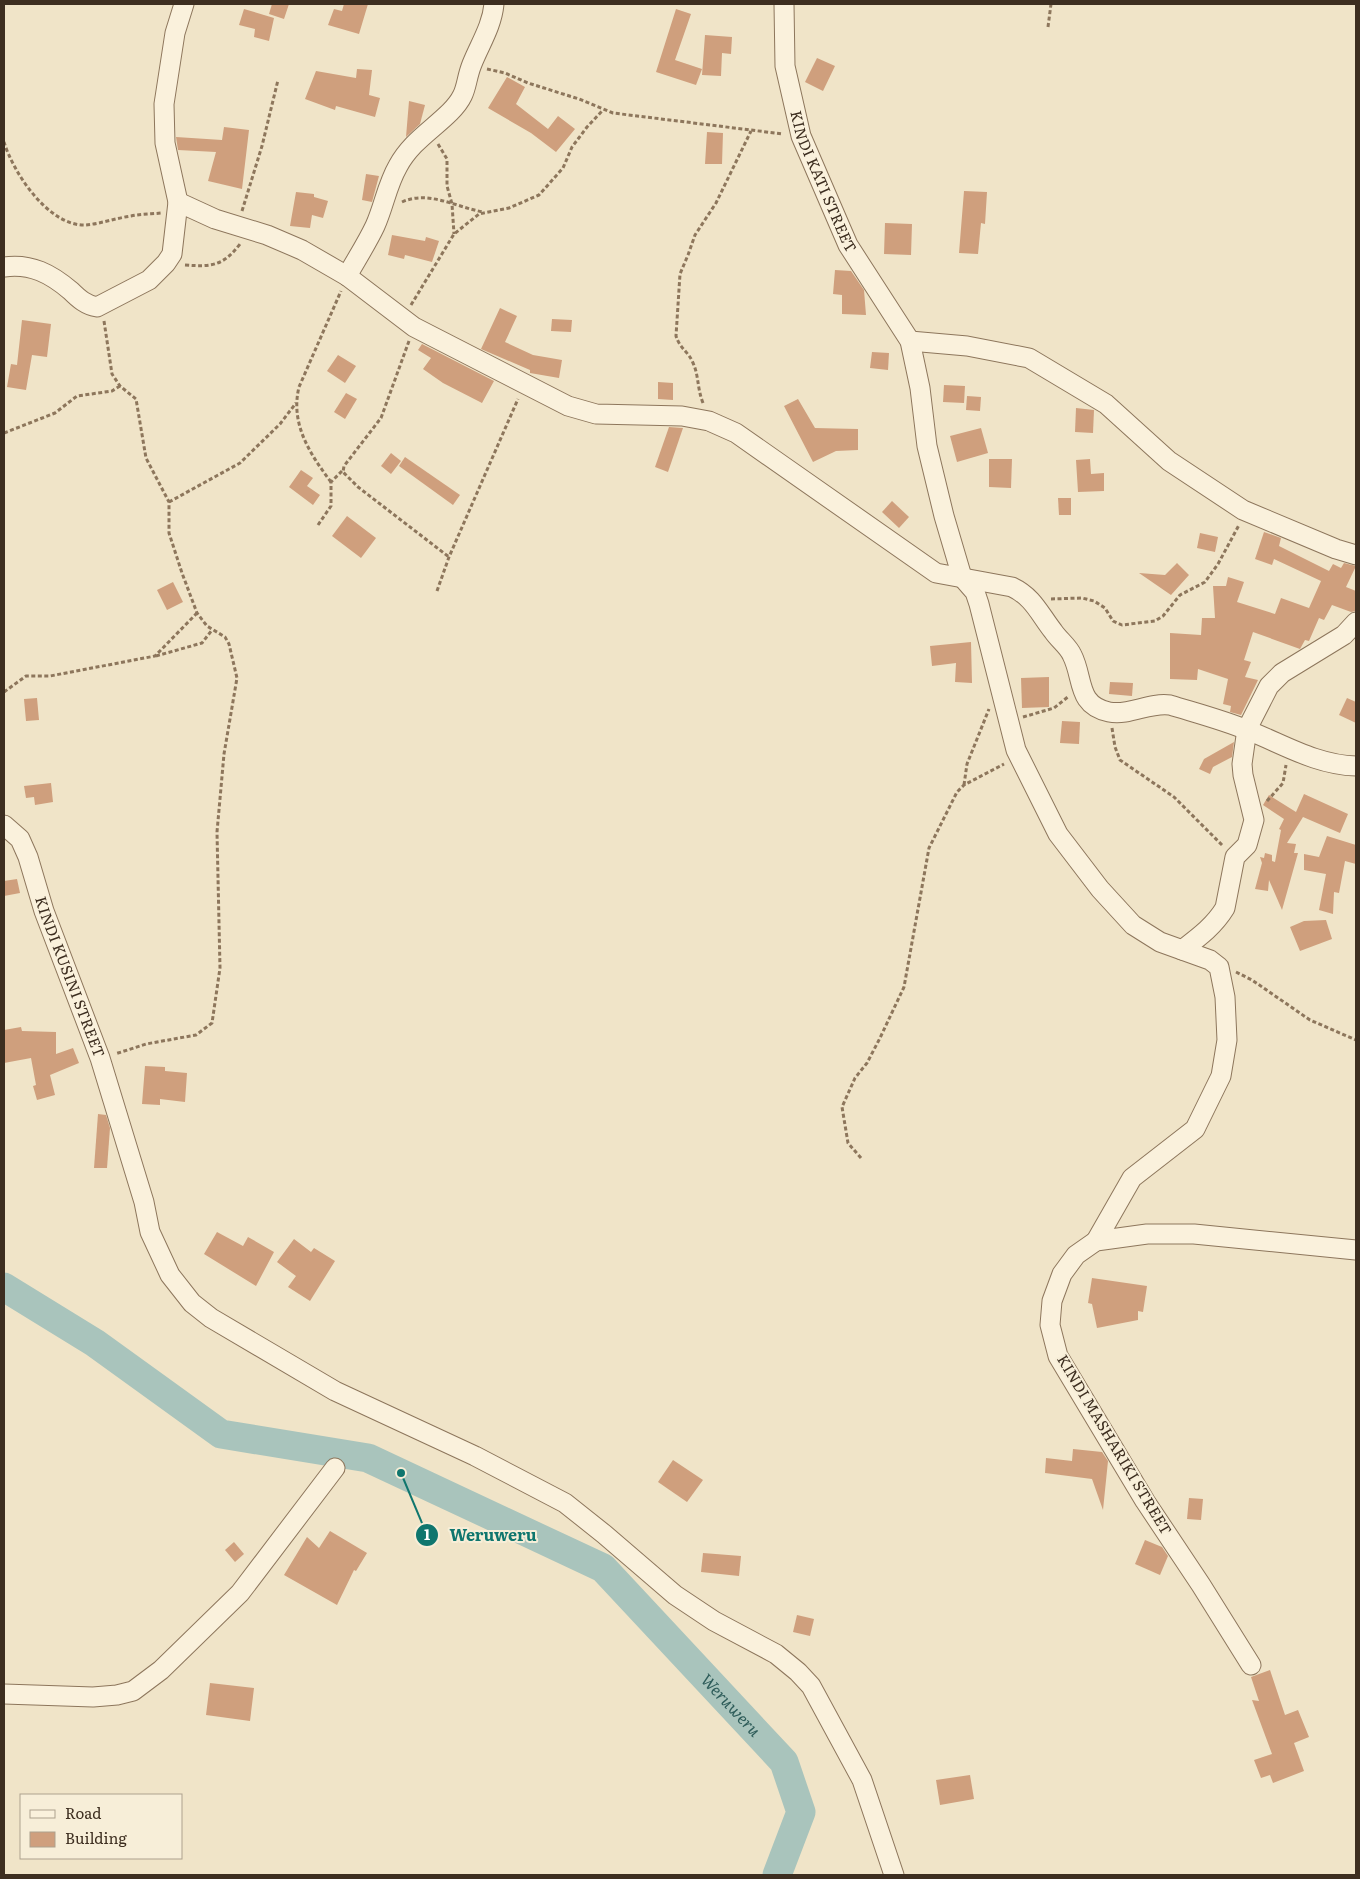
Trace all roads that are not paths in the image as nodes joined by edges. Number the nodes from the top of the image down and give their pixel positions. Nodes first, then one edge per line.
1 (184, 4) edge
2 (494, 4) edge
3 (784, 4) edge
4 (177, 207) junction
5 (5, 268) edge
6 (347, 276) junction
7 (910, 341) junction
8 (1356, 555) edge
9 (962, 577) junction
10 (1356, 622) edge
11 (1247, 730) junction
12 (1356, 766) edge
13 (4, 825) edge
14 (1182, 950) junction
15 (1096, 1241) junction
16 (1356, 1250) edge
17 (335, 1468) dead end
18 (1251, 1665) dead end
19 (4, 1694) edge
20 (894, 1875) edge

1 - 4 street
2 - 6 street
3 - 7 street, KINDI KATI STREET
4 - 5 street
4 - 6 street
6 - 9 street
7 - 8 street
7 - 9 street
9 - 11 street
9 - 14 street
10 - 11 street
11 - 12 street
11 - 14 street
13 - 20 street, KINDI KUSINI STREET
14 - 15 street
15 - 16 street, KINDI MASHARIKI STREET
15 - 18 street, KINDI MASHARIKI STREET
17 - 19 street

